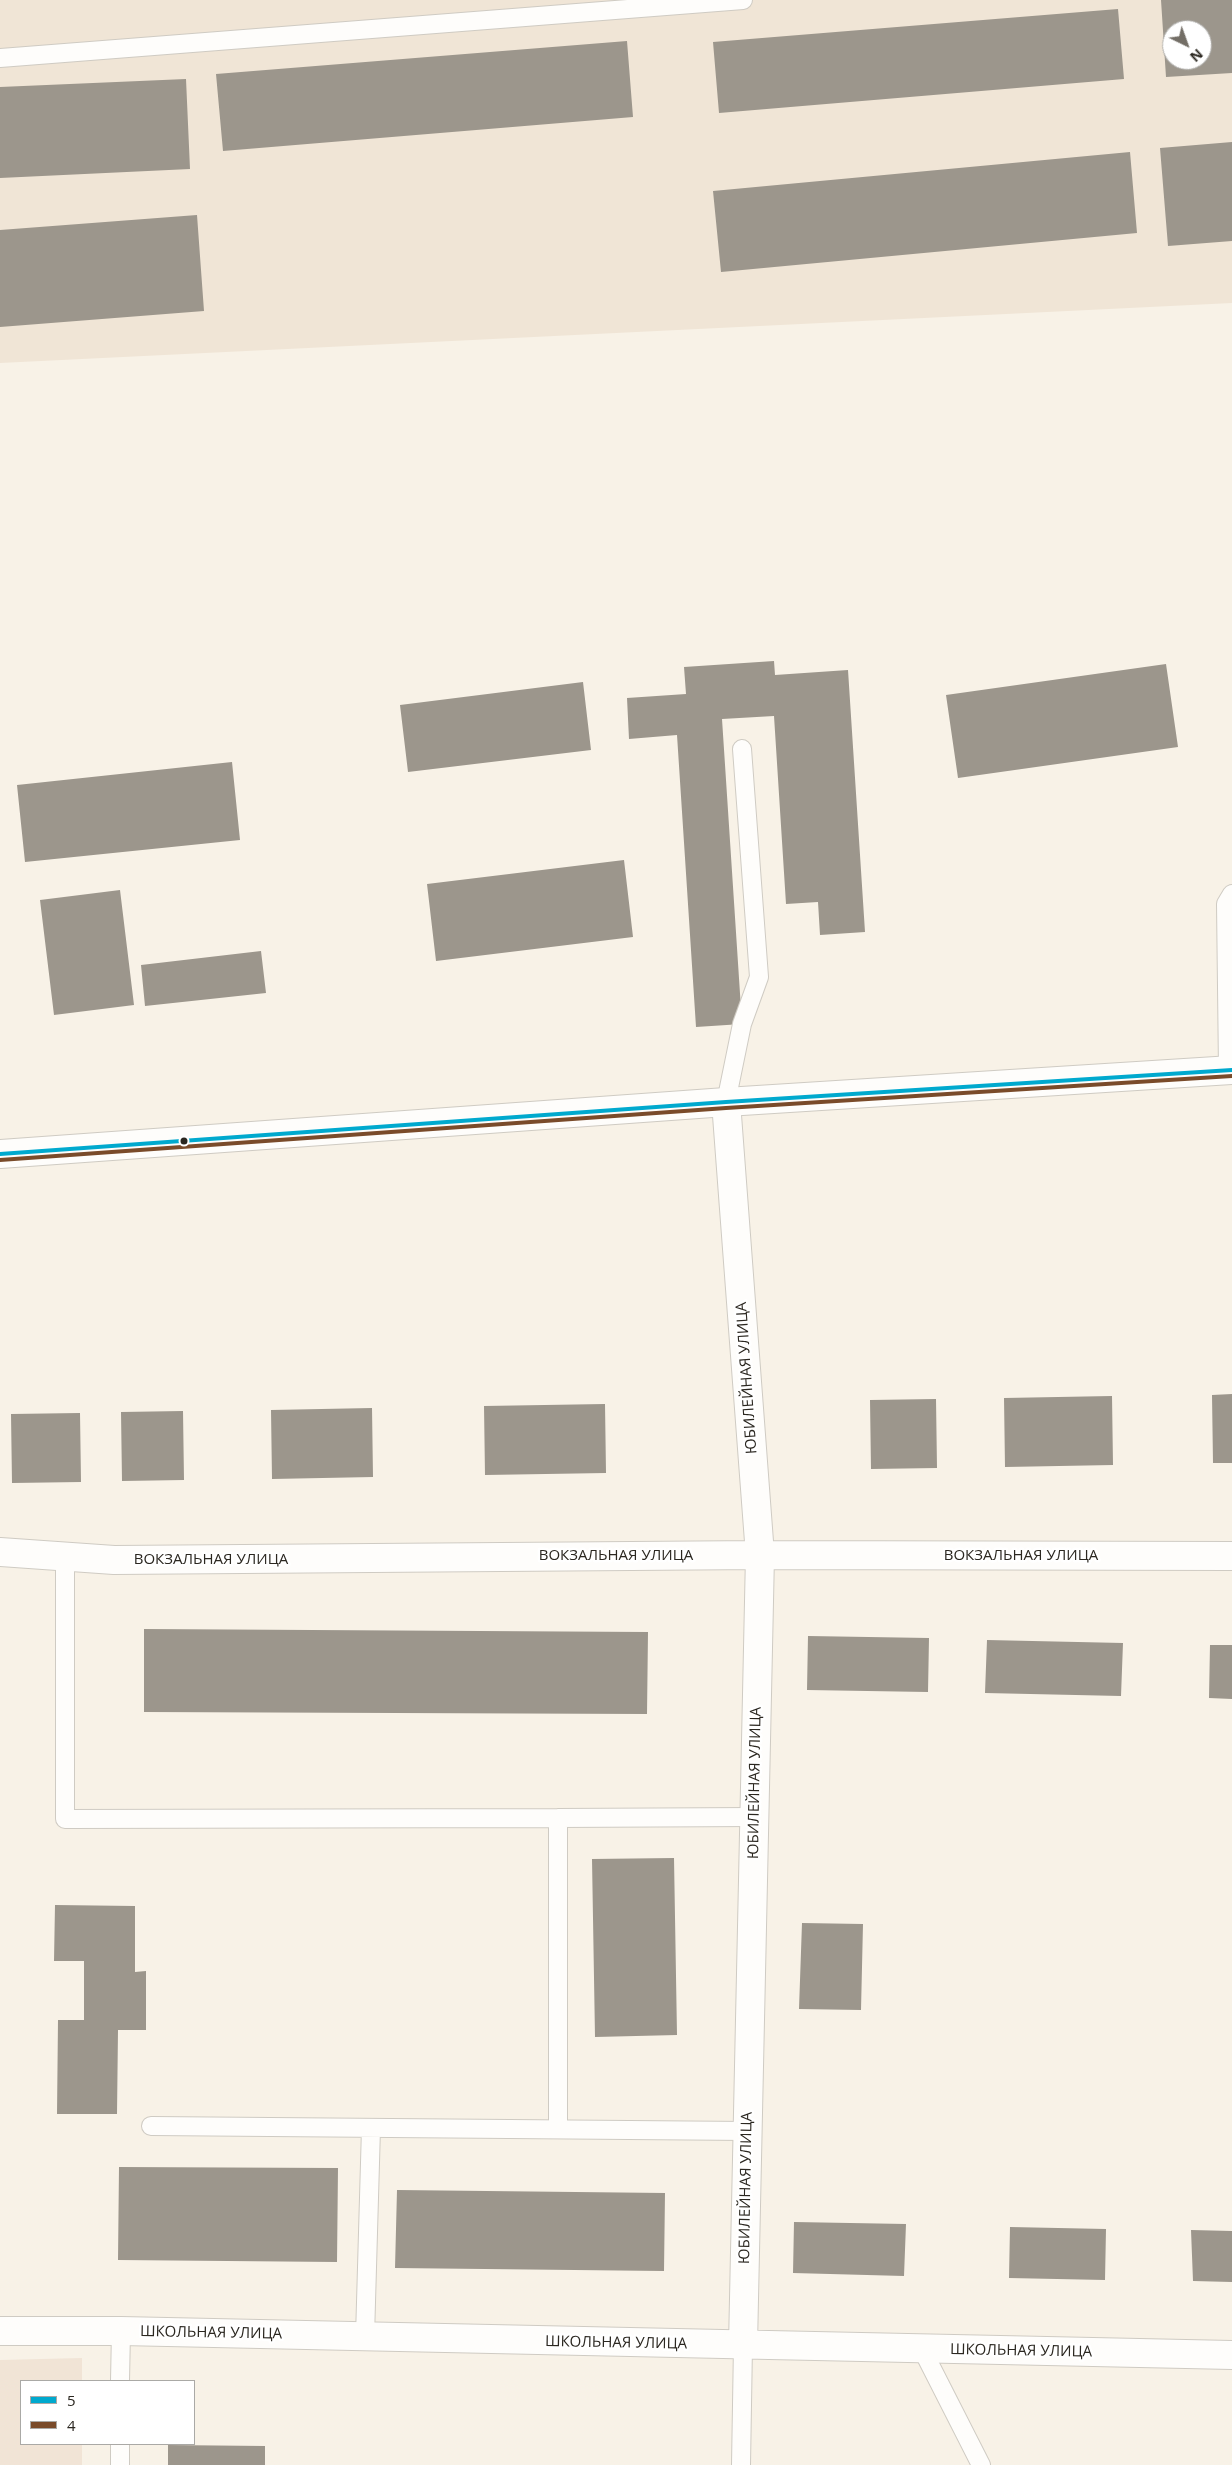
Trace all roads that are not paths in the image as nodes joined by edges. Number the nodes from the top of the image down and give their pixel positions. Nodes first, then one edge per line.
1 (743, 0) edge
2 (0, 58) edge
3 (742, 749) dead end
4 (1232, 894) edge
5 (1230, 1070) edge
6 (726, 1102) junction
7 (0, 1154) edge
8 (0, 1552) edge
9 (760, 1555) junction
10 (65, 1556) junction
11 (1232, 1556) edge
12 (754, 1817) junction
13 (558, 1818) junction
14 (151, 2126) dead end
15 (371, 2128) junction
16 (558, 2129) junction
17 (748, 2131) junction
18 (0, 2331) edge
19 (121, 2331) junction
20 (365, 2337) junction
21 (743, 2345) junction
22 (922, 2349) junction
23 (1232, 2355) edge
24 (120, 2380) edge
25 (120, 2445) edge
26 (120, 2465) edge
27 (741, 2465) edge
28 (981, 2465) edge

1 - 2 lane
3 - 6 lane
4 - 5 lane
5 - 6 street
6 - 7 street
6 - 9 street, ЮБИЛЕЙНАЯ УЛИЦА
8 - 10 street, ВОКЗАЛЬНАЯ УЛИЦА
9 - 10 street, ВОКЗАЛЬНАЯ УЛИЦА
9 - 11 street, ВОКЗАЛЬНАЯ УЛИЦА
9 - 12 street, ЮБИЛЕЙНАЯ УЛИЦА
10 - 13 lane
12 - 13 lane
12 - 17 street, ЮБИЛЕЙНАЯ УЛИЦА
13 - 16 lane
14 - 15 lane
15 - 16 lane
15 - 20 lane
16 - 17 lane
17 - 21 street, ЮБИЛЕЙНАЯ УЛИЦА
18 - 19 street, ШКОЛЬНАЯ УЛИЦА
19 - 20 street, ШКОЛЬНАЯ УЛИЦА
19 - 24 lane
20 - 21 street, ШКОЛЬНАЯ УЛИЦА
21 - 22 street, ШКОЛЬНАЯ УЛИЦА
21 - 27 lane, ЮБИЛЕЙНАЯ УЛИЦА
22 - 23 street, ШКОЛЬНАЯ УЛИЦА
22 - 28 lane
25 - 26 lane

